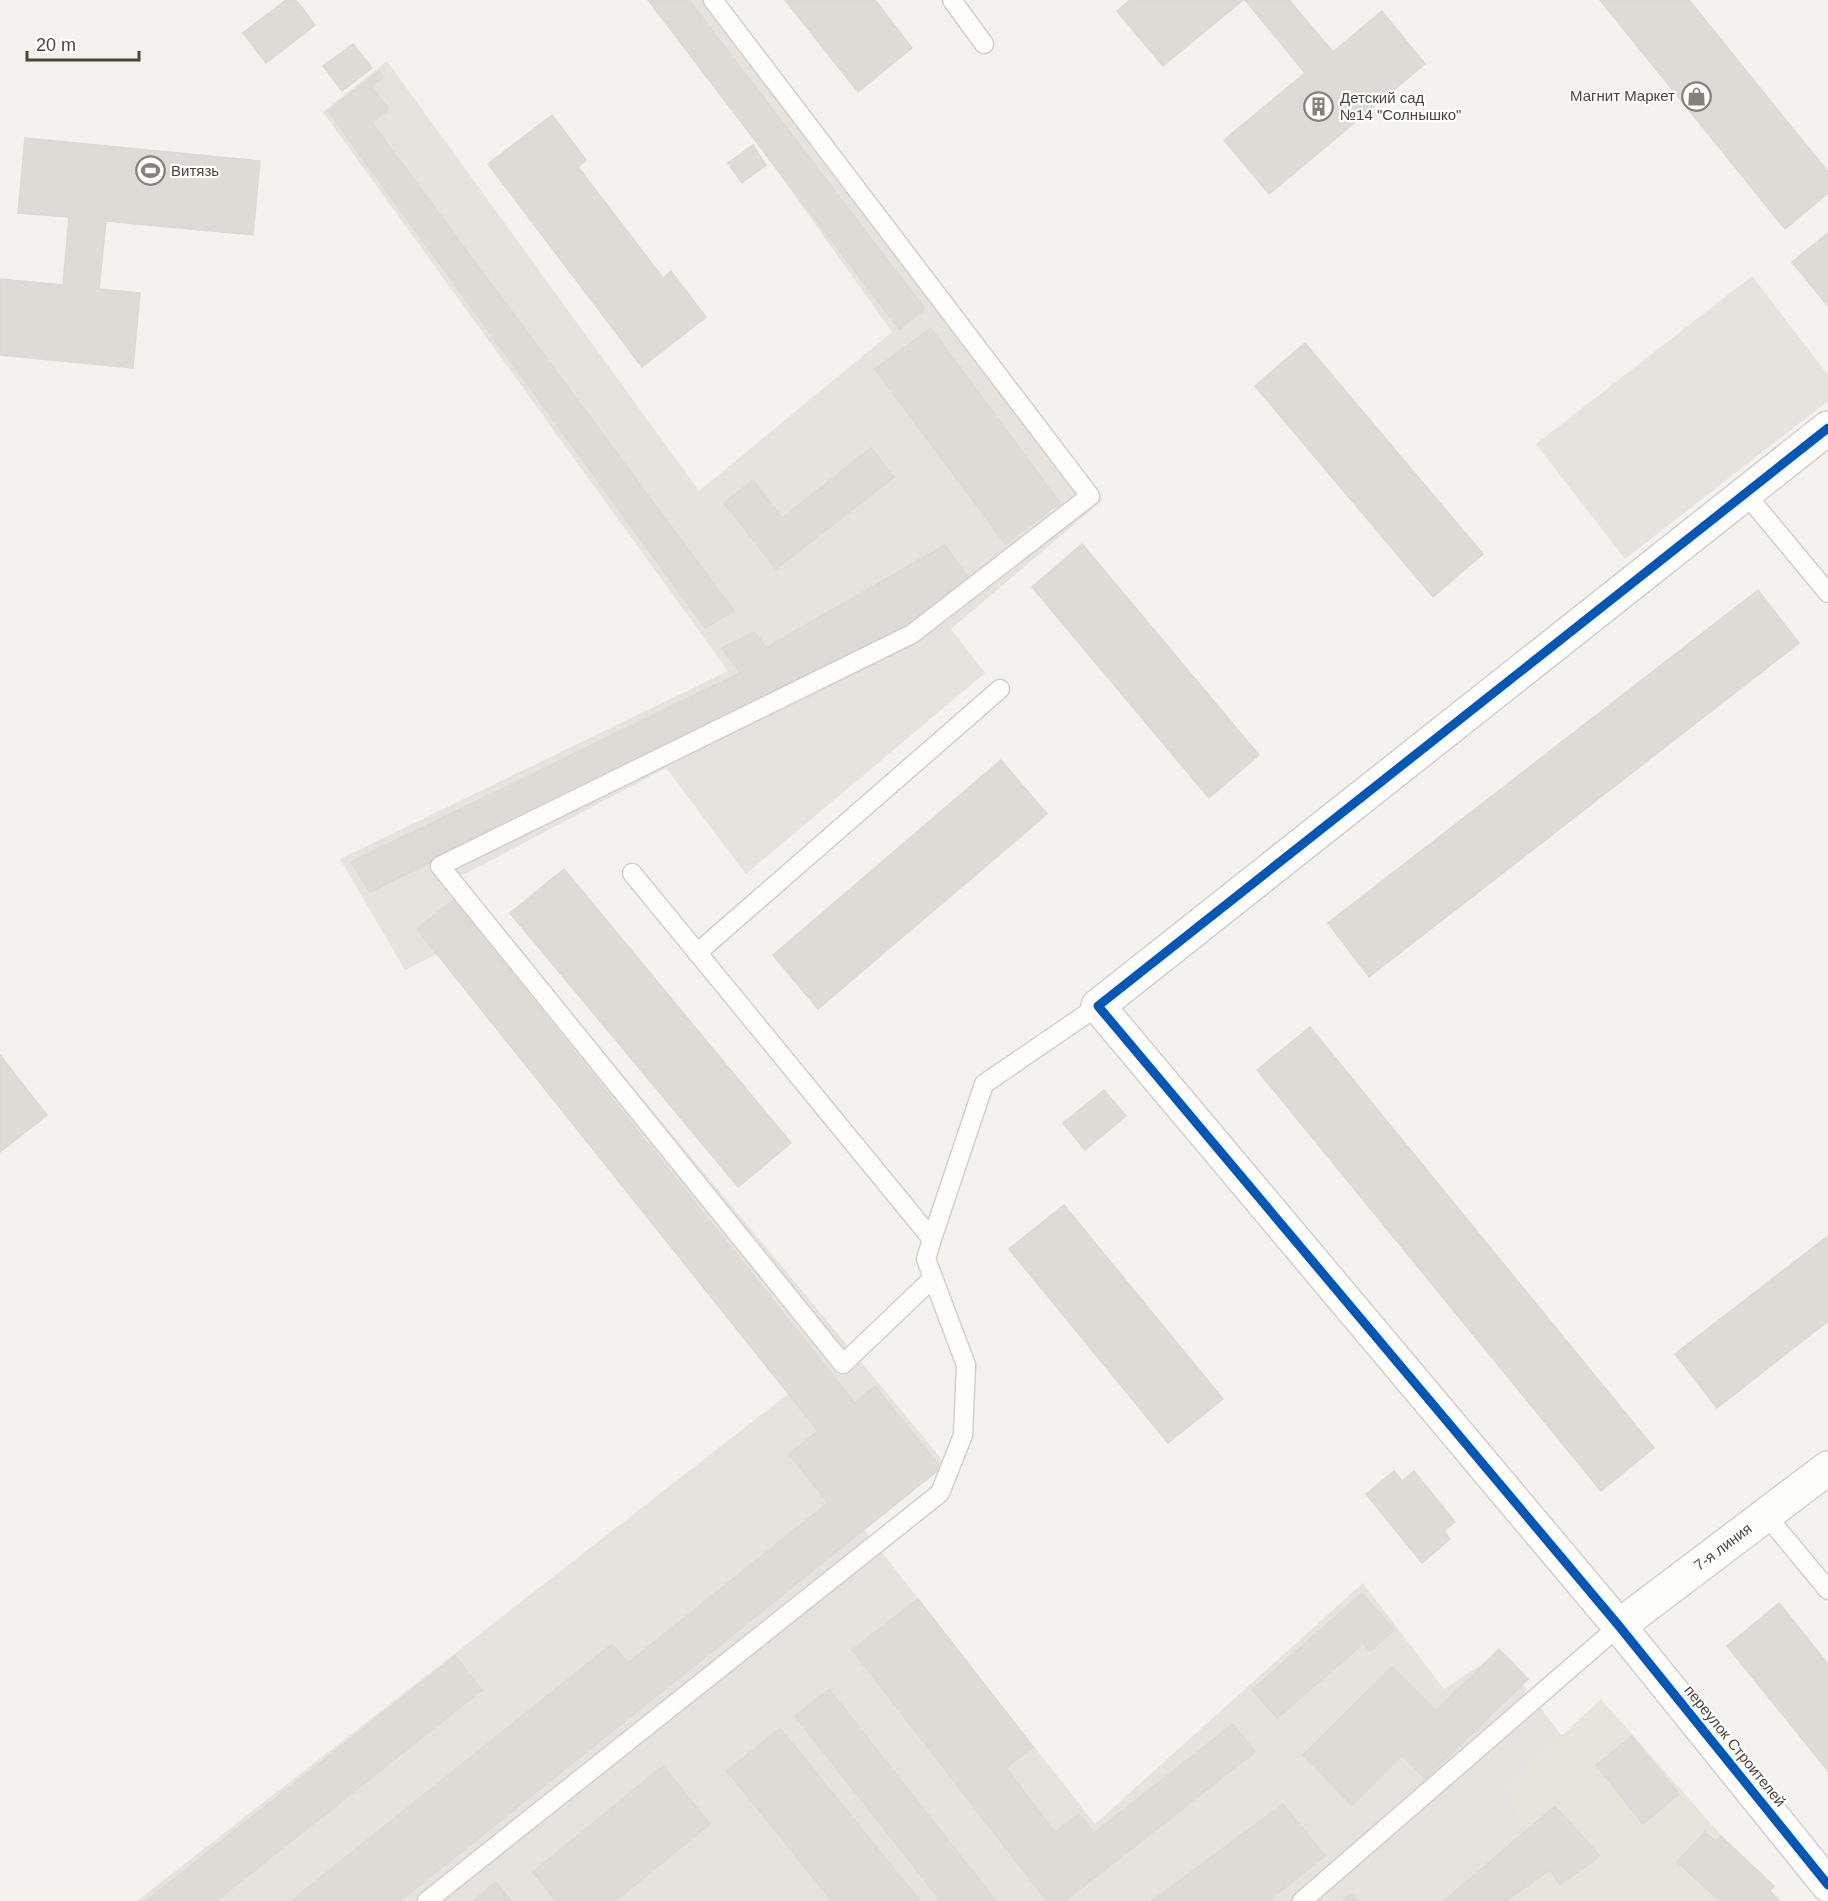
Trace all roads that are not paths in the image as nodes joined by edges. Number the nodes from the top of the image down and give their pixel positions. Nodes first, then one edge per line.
1 (713, 0) edge
2 (952, 0) edge
3 (984, 44) dead end
4 (1828, 428) edge
5 (1745, 494) junction
6 (1828, 593) edge
7 (1000, 689) dead end
8 (632, 873) dead end
9 (697, 953) junction
10 (1098, 1006) junction
11 (932, 1239) junction
12 (933, 1278) junction
13 (1828, 1468) edge
14 (1766, 1515) junction
15 (1828, 1590) edge
16 (1618, 1626) junction
17 (1828, 1885) edge
18 (427, 1901) edge
19 (1302, 1901) edge

1 - 12 lane
2 - 3 lane
4 - 5 street
5 - 6 lane
5 - 10 street
7 - 9 lane
8 - 9 lane
9 - 11 lane
10 - 11 lane
10 - 16 street, переулок Строителей
11 - 12 lane
12 - 18 lane
13 - 14 street, 7-я линия
14 - 15 lane
14 - 16 street, 7-я линия
16 - 17 street, переулок Строителей
16 - 19 lane

